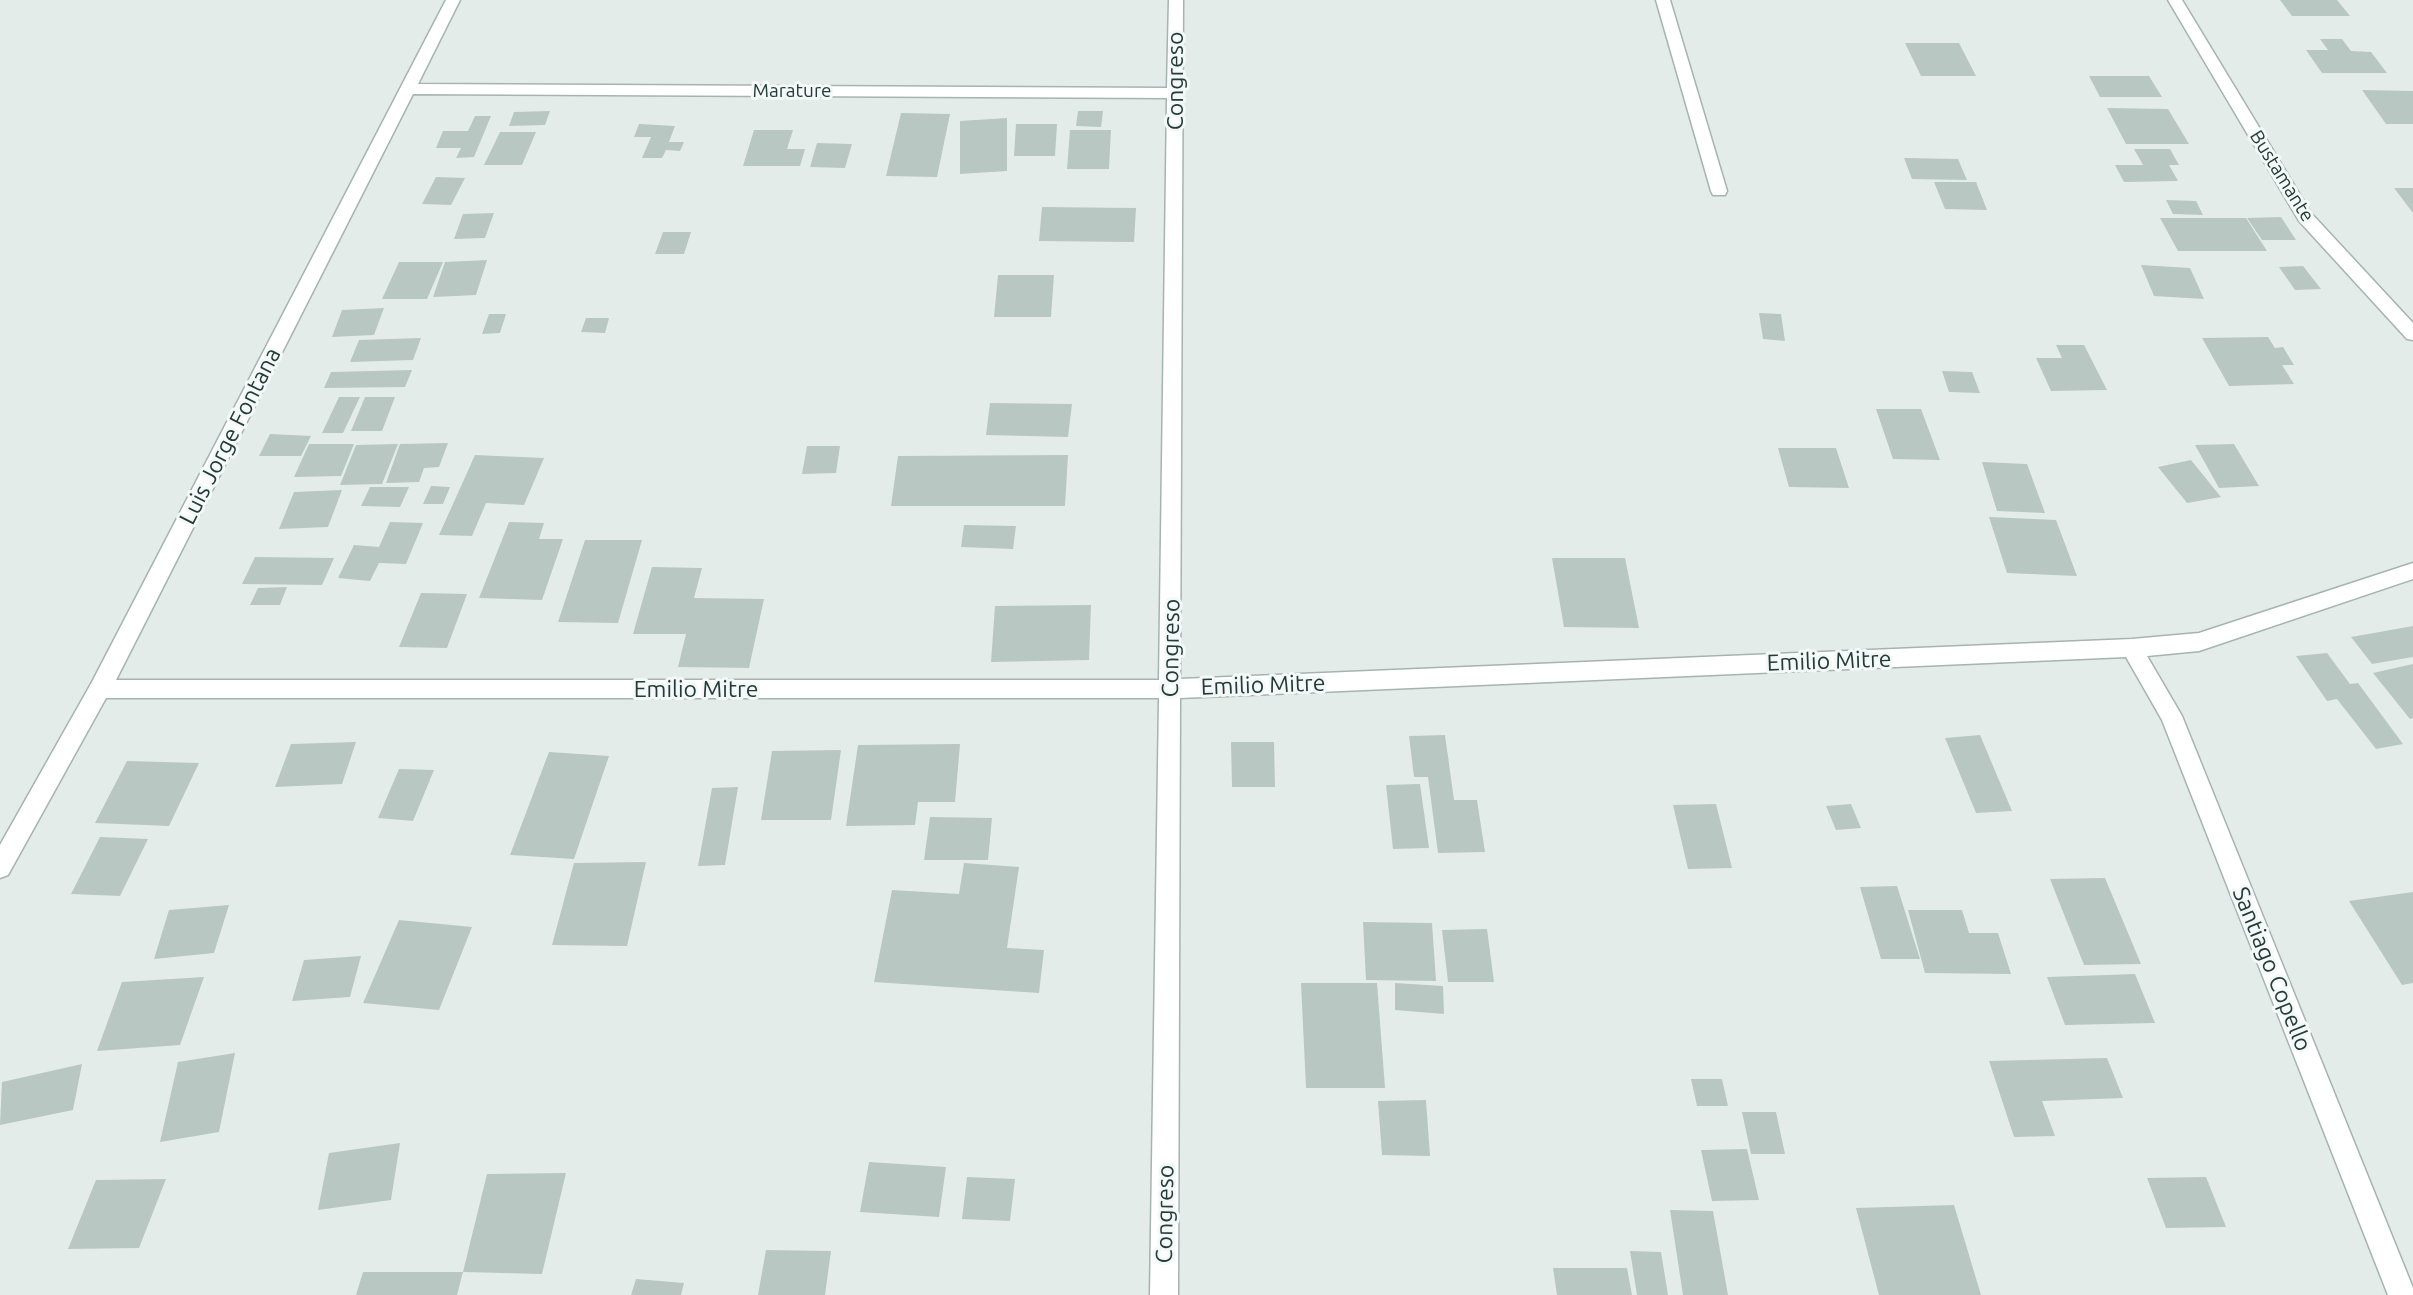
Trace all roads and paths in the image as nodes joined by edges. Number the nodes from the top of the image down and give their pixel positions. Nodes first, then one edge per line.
1 (453, 0) edge
2 (1175, 0) edge
3 (1663, 0) edge
4 (2175, 0) edge
5 (409, 89) junction
6 (1176, 93) junction
7 (1719, 191) dead end
8 (2413, 334) edge
9 (2413, 571) edge
10 (2132, 648) junction
11 (100, 689) junction
12 (1170, 689) junction
13 (0, 867) edge
14 (1164, 1295) edge
15 (2402, 1295) edge

1 - 5 street, Luis Jorge Fontana
2 - 6 street, Congreso
3 - 7 street
4 - 8 street, Bustamante
5 - 6 street, Marature
5 - 11 street, Luis Jorge Fontana
6 - 12 street, Congreso
9 - 10 street, Emilio Mitre
10 - 12 street, Emilio Mitre
10 - 15 street, Santiago Copello
11 - 12 street, Emilio Mitre
11 - 13 street, Luis Jorge Fontana
12 - 14 street, Congreso

